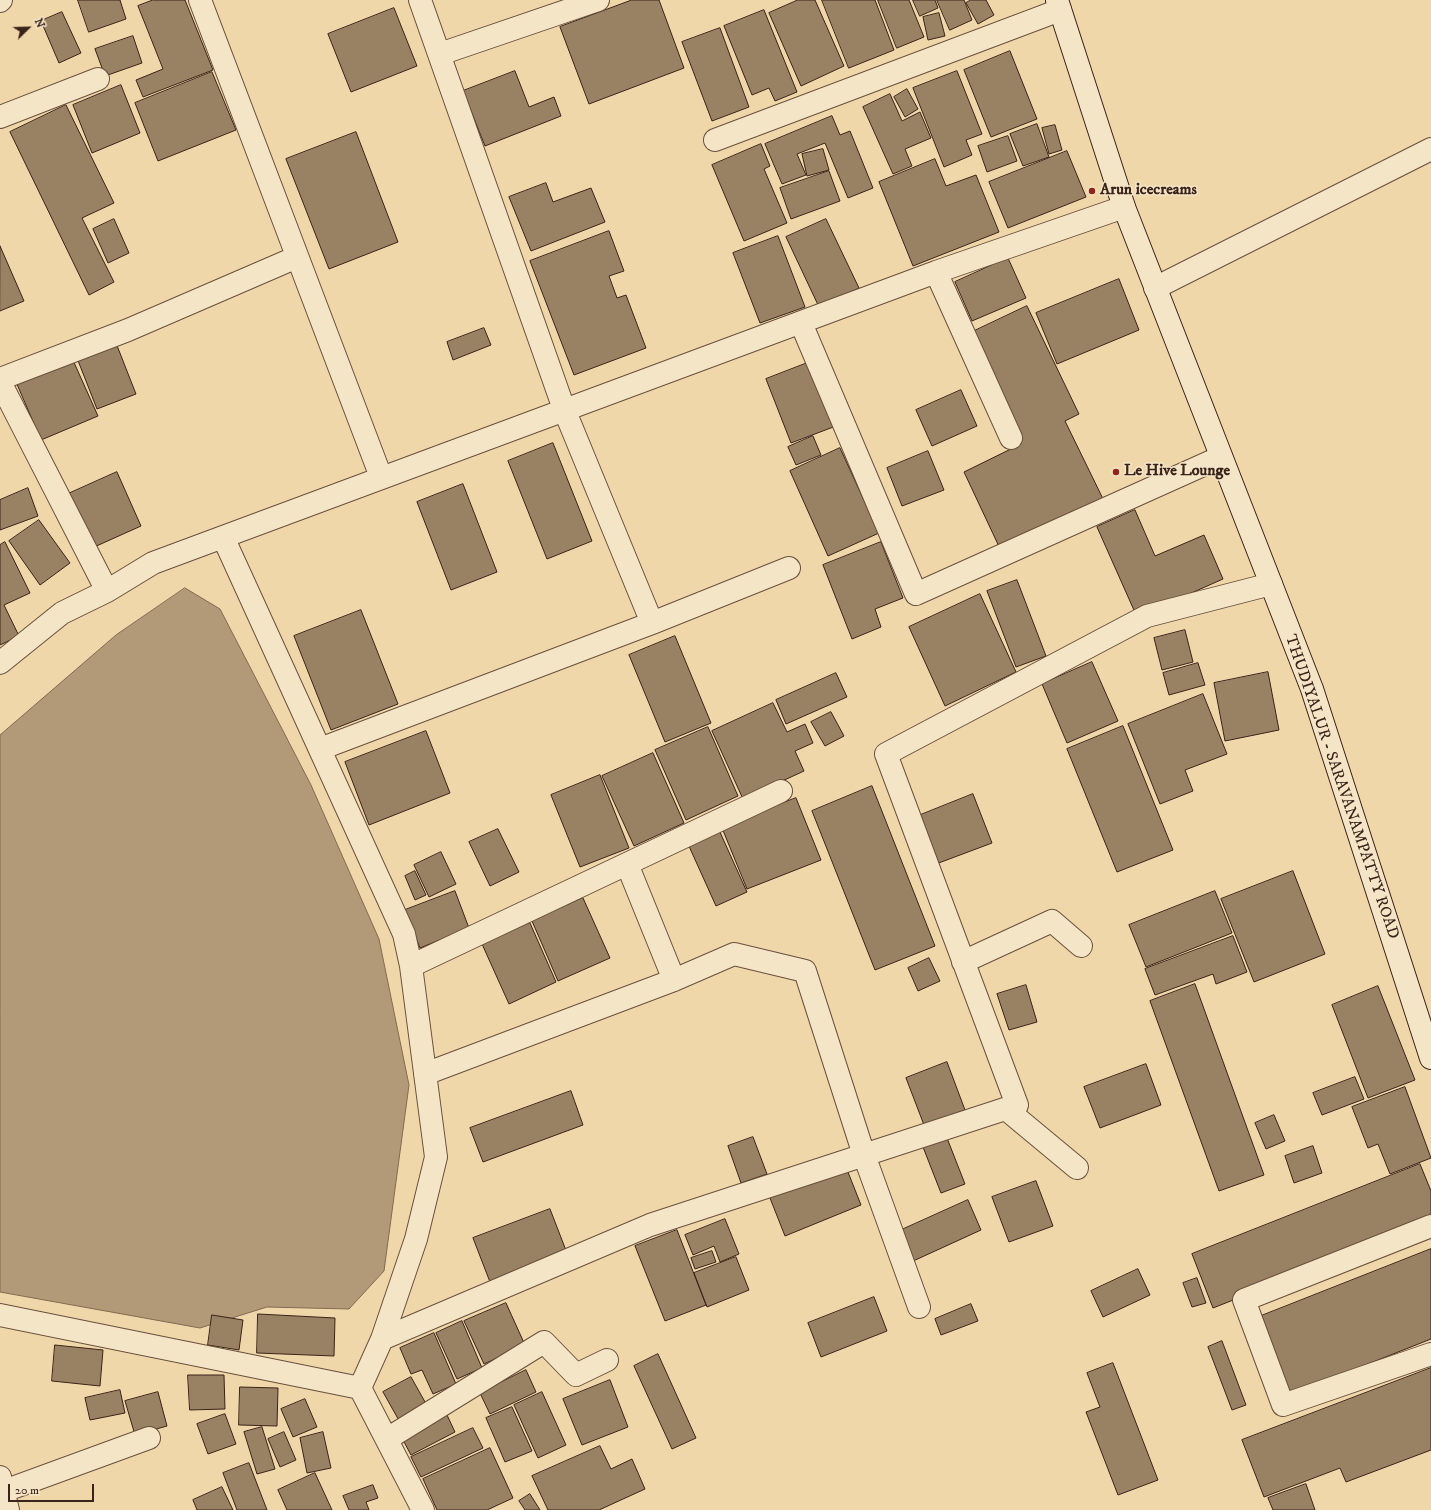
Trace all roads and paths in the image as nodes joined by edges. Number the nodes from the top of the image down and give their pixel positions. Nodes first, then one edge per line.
1 (200, 0) edge
2 (420, 0) edge
3 (598, 0) edge
4 (1059, 5) edge
5 (440, 54) junction
6 (98, 79) dead end
7 (0, 117) edge
8 (715, 140) dead end
9 (1431, 149) edge
10 (1124, 207) junction
11 (297, 257) junction
12 (936, 272) junction
13 (1155, 288) junction
14 (800, 323) junction
15 (0, 380) edge
16 (564, 409) junction
17 (1011, 438) dead end
18 (1221, 458) junction
19 (381, 477) junction
20 (223, 537) junction
21 (789, 568) dead end
22 (1271, 584) junction
23 (107, 590) junction
24 (652, 623) junction
25 (0, 663) edge
26 (320, 749) junction
27 (781, 791) dead end
28 (627, 864) junction
29 (1081, 946) dead end
30 (964, 962) junction
31 (411, 966) junction
32 (674, 980) junction
33 (1429, 1046) edge
34 (425, 1074) junction
35 (1006, 1109) junction
36 (864, 1155) junction
37 (1077, 1168) dead end
38 (1431, 1226) edge
39 (919, 1307) dead end
40 (0, 1315) edge
41 (382, 1339) junction
42 (1431, 1354) edge
43 (607, 1360) dead end
44 (360, 1388) junction
45 (149, 1438) dead end
46 (387, 1439) junction
47 (4, 1493) edge
48 (423, 1510) edge

1 - 11 street
2 - 5 street
3 - 5 street
4 - 8 street
4 - 10 street, THUDIYALUR - SARAVANAMPATTY ROAD
5 - 16 street
6 - 7 street
9 - 13 street
10 - 12 street
10 - 13 street, THUDIYALUR - SARAVANAMPATTY ROAD
11 - 15 street
11 - 19 street
12 - 14 street
12 - 17 street
13 - 18 street, THUDIYALUR - SARAVANAMPATTY ROAD
14 - 16 street
14 - 18 street
15 - 23 street
16 - 19 street
16 - 24 street
18 - 22 street, THUDIYALUR - SARAVANAMPATTY ROAD
19 - 20 street
20 - 23 street
20 - 26 street
21 - 24 street
22 - 30 street
22 - 33 street, THUDIYALUR - SARAVANAMPATTY ROAD
23 - 25 street
24 - 26 street
26 - 31 street
27 - 28 street
28 - 31 street
28 - 32 street
29 - 30 street
30 - 35 street
31 - 34 street
32 - 34 street
32 - 36 street
34 - 41 street
35 - 36 street
35 - 37 street
36 - 39 street
36 - 41 street
38 - 42 street
40 - 44 street
41 - 44 street
43 - 46 street
44 - 46 street
45 - 47 street
46 - 48 street

